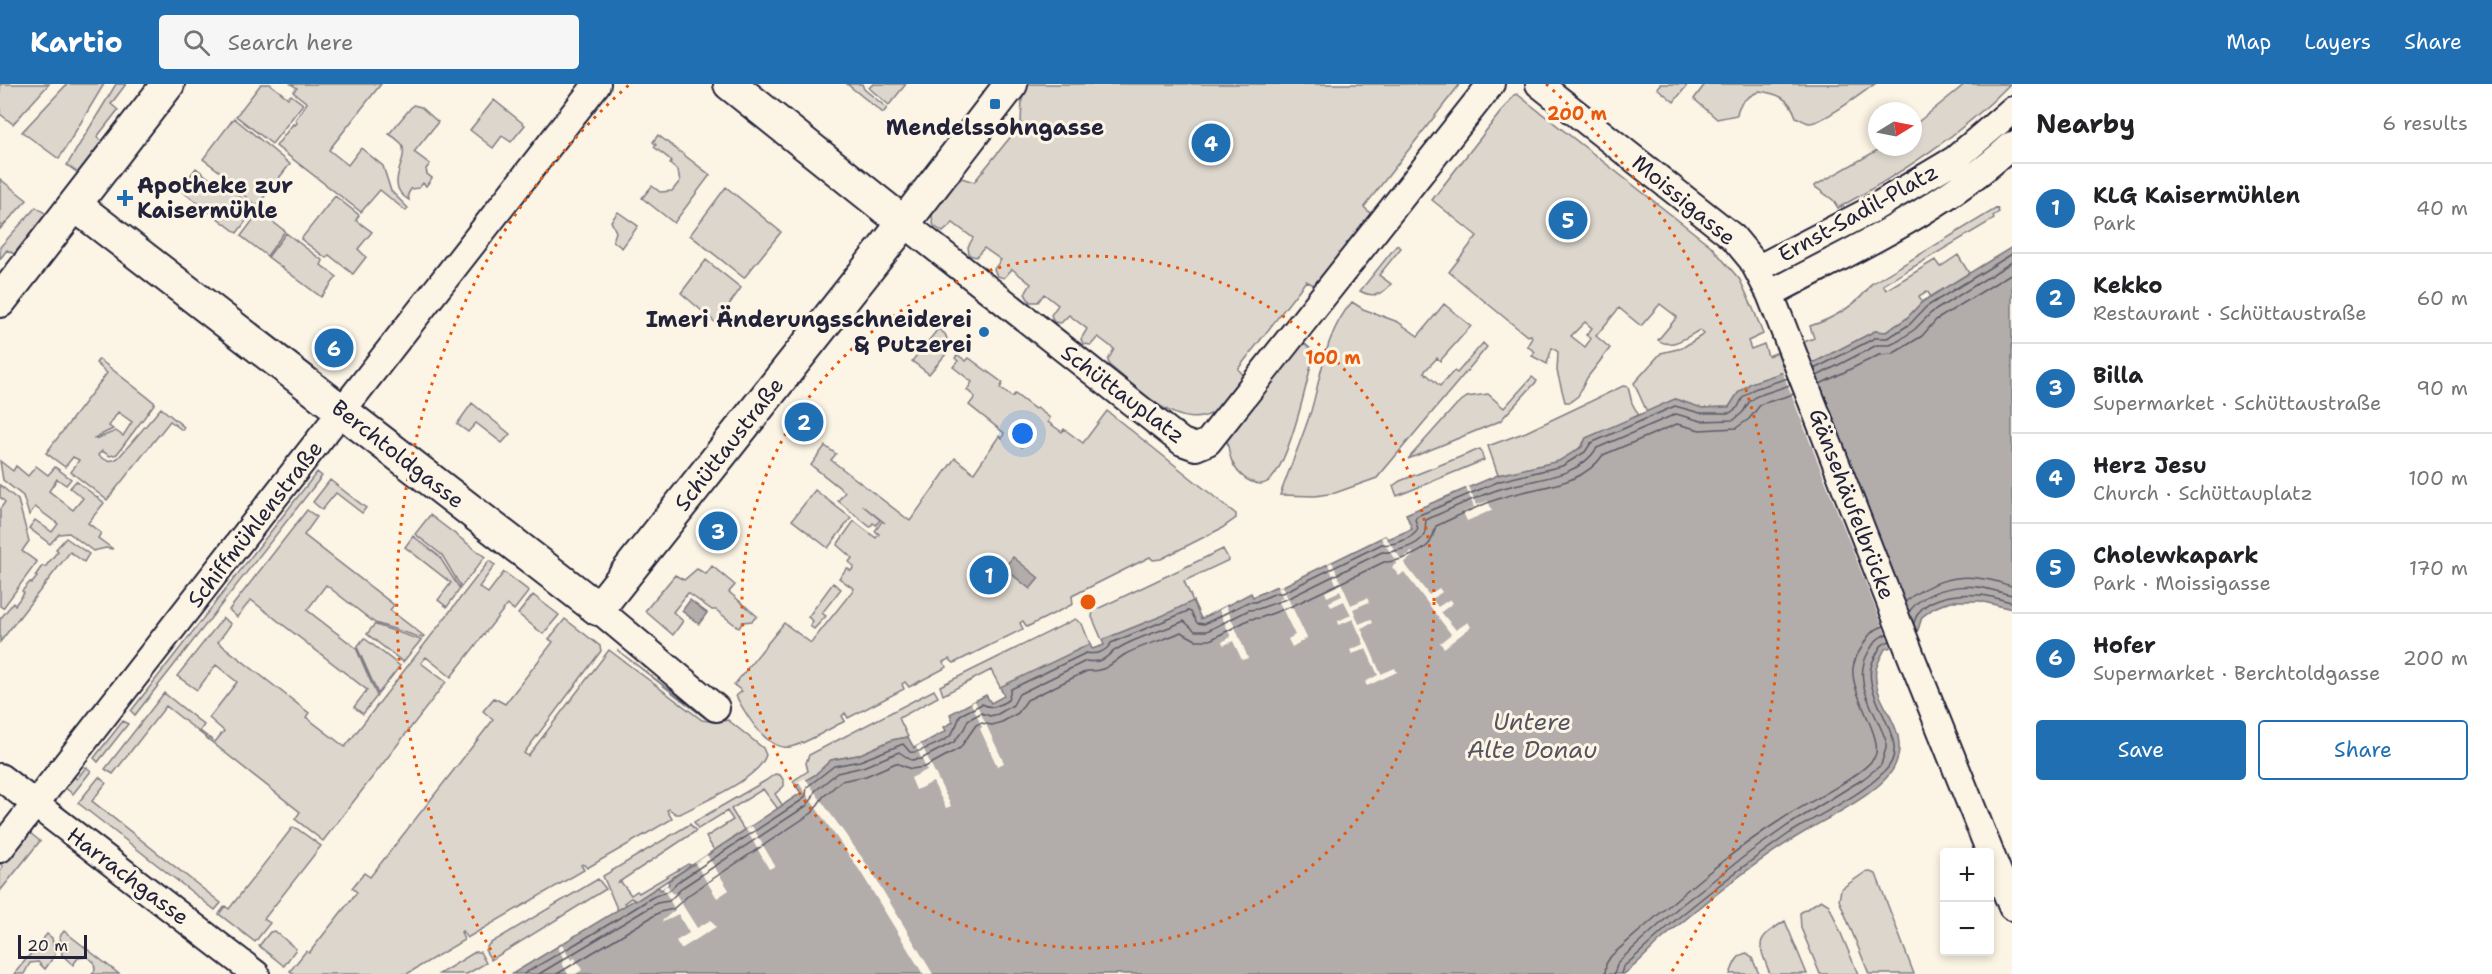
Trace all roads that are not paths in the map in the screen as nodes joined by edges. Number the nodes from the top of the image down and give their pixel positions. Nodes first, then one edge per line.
1 (168, 84) edge
2 (597, 84) edge
3 (730, 84) edge
4 (1011, 84) edge
5 (1491, 84) edge
6 (1539, 84) edge
7 (2012, 110) edge
8 (2012, 145) edge
9 (75, 205) junction
10 (904, 223) junction
11 (1757, 269) junction
12 (1770, 294) junction
13 (0, 301) edge
14 (1791, 347) joint
15 (343, 411) junction
16 (598, 609) junction
17 (716, 708) dead end
18 (0, 777) edge
19 (35, 804) junction
20 (0, 849) edge
21 (2012, 907) edge
22 (256, 974) edge

1 - 9 street
2 - 15 street, Schiffmühlenstraße
3 - 10 street
4 - 10 street
5 - 10 street, Schüttauplatz
6 - 11 street, Moissigasse
7 - 11 street, Ernst-Sadil-Platz
8 - 12 street, Ernst-Sadil-Platz
9 - 13 street
9 - 15 street, Berchtoldgasse
10 - 16 street, Schüttaustraße
11 - 12 street, Moissigasse
12 - 14 street, Moissigasse
14 - 21 street, Gänsehäufelbrücke
15 - 16 street, Berchtoldgasse
15 - 19 street, Schiffmühlenstraße
16 - 17 street, Berchtoldgasse
18 - 19 street, Harrachgasse
19 - 20 street, Schiffmühlenstraße
19 - 22 street, Harrachgasse

